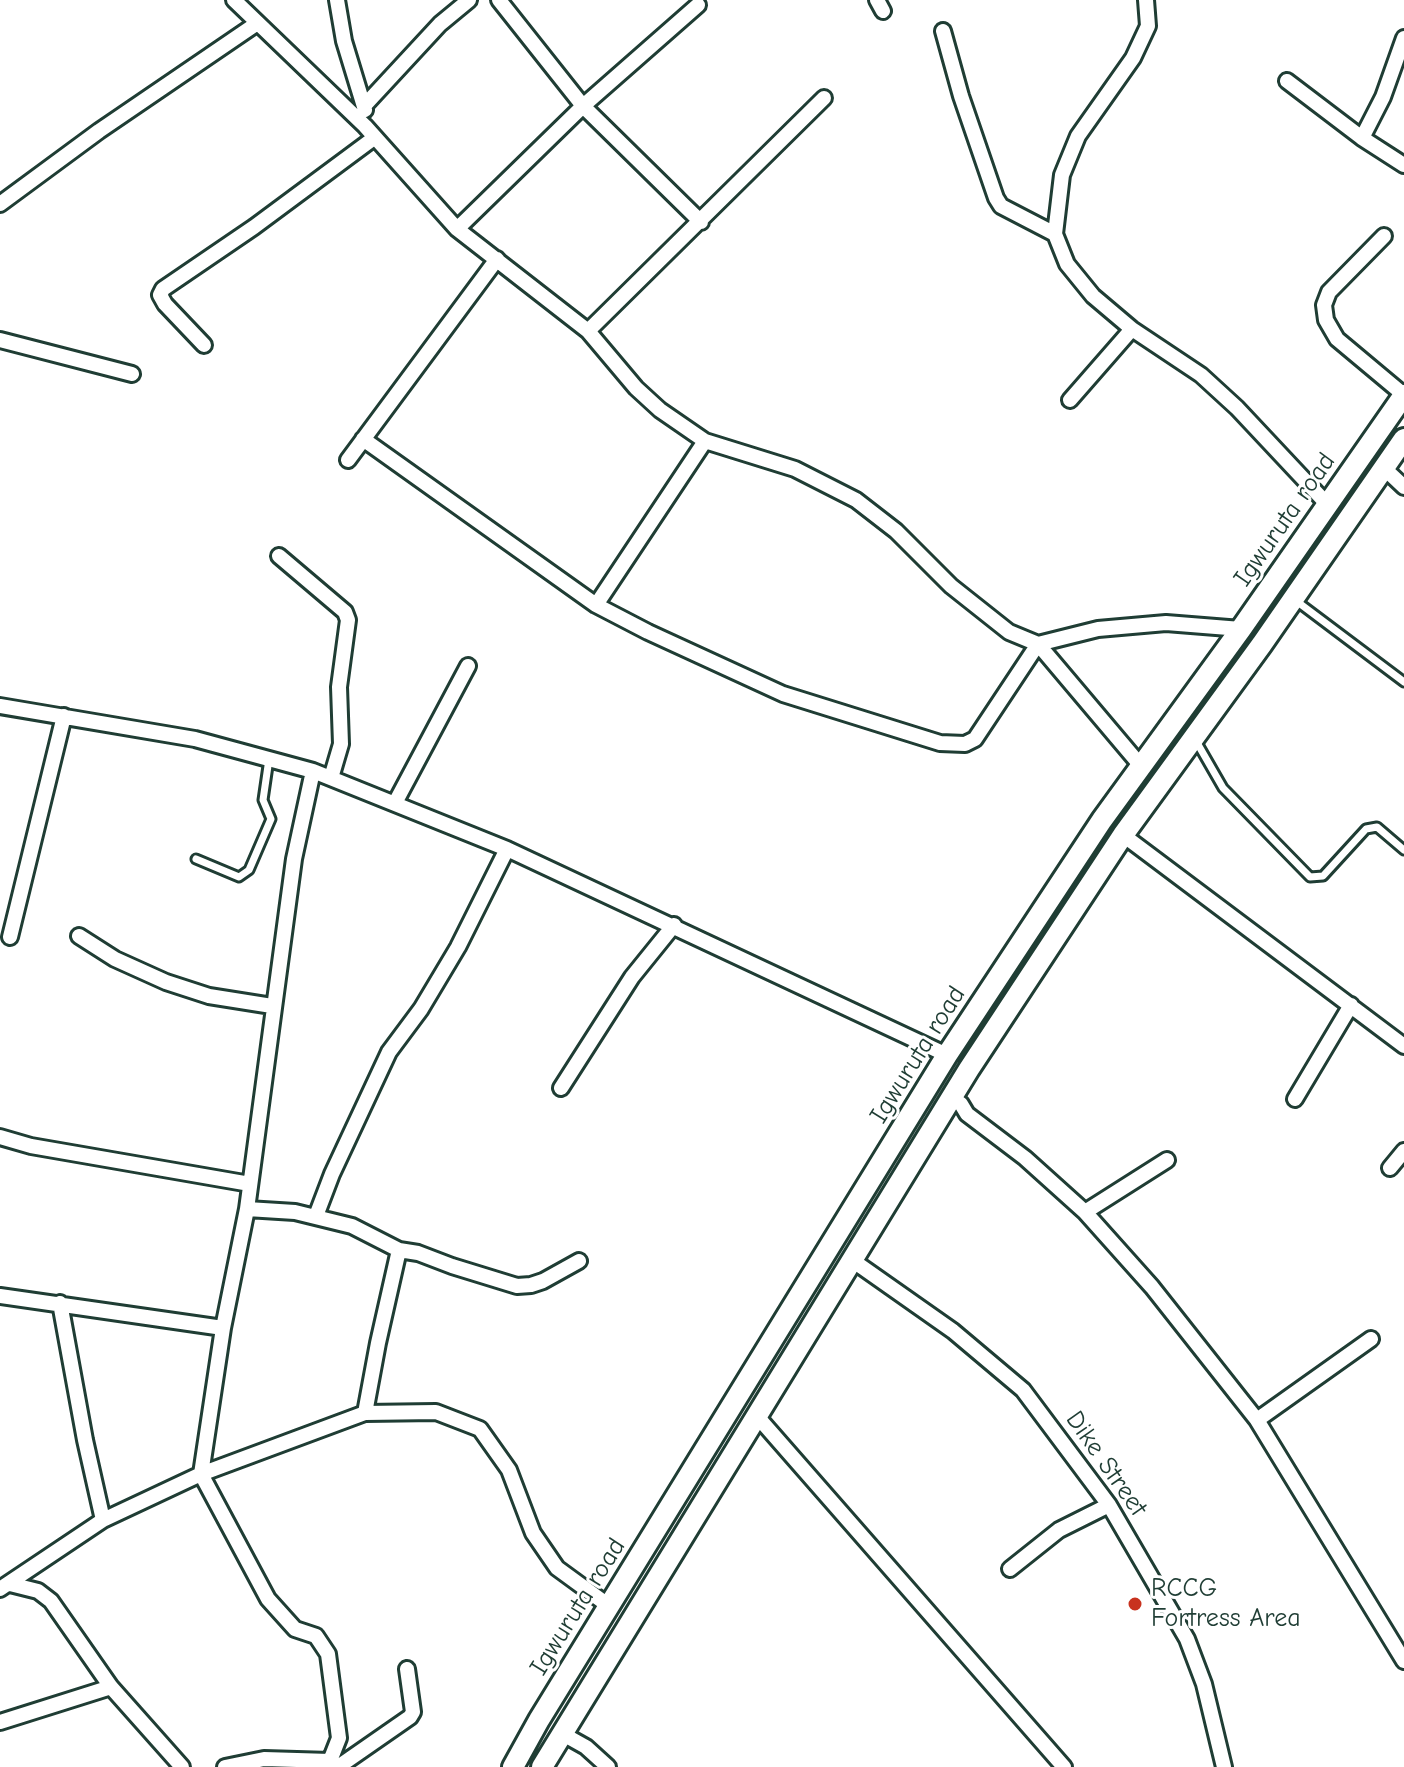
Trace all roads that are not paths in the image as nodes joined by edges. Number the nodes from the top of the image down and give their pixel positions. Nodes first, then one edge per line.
1 (234, 0) edge
2 (337, 0) edge
3 (469, 0) edge
4 (499, 0) edge
5 (1146, 0) edge
6 (698, 5) dead end
7 (256, 24) junction
8 (943, 31) dead end
9 (1404, 38) edge
10 (1287, 81) dead end
11 (824, 98) dead end
12 (365, 105) junction
13 (583, 106) junction
14 (370, 132) junction
15 (1362, 138) junction
16 (1404, 165) edge
17 (0, 204) edge
18 (701, 222) junction
19 (457, 229) junction
20 (1055, 234) junction
21 (1384, 236) dead end
22 (497, 259) junction
23 (1132, 329) junction
24 (588, 331) junction
25 (0, 340) edge
26 (204, 345) dead end
27 (132, 374) dead end
28 (1404, 395) edge
29 (1070, 400) dead end
30 (363, 439) junction
31 (1404, 439) edge
32 (705, 441) junction
33 (348, 460) dead end
34 (1385, 469) junction
35 (1404, 487) edge
36 (1327, 504) junction
37 (279, 556) dead end
38 (1293, 599) junction
39 (596, 605) junction
40 (1241, 629) junction
41 (1038, 644) junction
42 (468, 666) dead end
43 (1404, 682) edge
44 (0, 706) edge
45 (64, 716) junction
46 (1194, 737) junction
47 (269, 759) junction
48 (1141, 766) junction
49 (313, 771) junction
50 (331, 778) junction
51 (395, 803) junction
52 (1123, 835) junction
53 (507, 849) junction
54 (1404, 850) edge
55 (196, 859) dead end
56 (674, 925) junction
57 (79, 936) dead end
58 (10, 937) dead end
59 (1351, 1005) junction
60 (272, 1006) junction
61 (1404, 1046) edge
62 (947, 1055) junction
63 (561, 1088) dead end
64 (951, 1097) junction
65 (1295, 1099) dead end
66 (0, 1137) edge
67 (1404, 1151) edge
68 (1167, 1160) dead end
69 (1390, 1168) dead end
70 (250, 1184) junction
71 (247, 1209) junction
72 (1085, 1212) junction
73 (316, 1216) junction
74 (399, 1250) junction
75 (852, 1260) junction
76 (579, 1261) dead end
77 (0, 1296) edge
78 (60, 1303) junction
79 (223, 1328) junction
80 (1371, 1339) dead end
81 (365, 1413) junction
82 (756, 1415) junction
83 (1257, 1420) junction
84 (201, 1474) junction
85 (1109, 1505) junction
86 (103, 1520) junction
87 (1010, 1569) dead end
88 (5, 1586) edge
89 (609, 1606) junction
90 (1404, 1661) edge
91 (407, 1669) dead end
92 (111, 1687) junction
93 (0, 1722) edge
94 (561, 1733) junction
95 (334, 1765) edge
96 (182, 1767) edge
97 (225, 1767) edge
98 (513, 1767) edge
99 (542, 1767) edge
100 (608, 1767) edge
101 (1064, 1767) edge
102 (1224, 1767) edge

1 - 7 street
2 - 12 street
3 - 12 street
4 - 13 street
5 - 20 street
6 - 13 street
7 - 14 street
7 - 17 street
8 - 20 street
9 - 15 street
10 - 15 street
11 - 18 street
12 - 14 street
13 - 18 street
13 - 19 street
14 - 19 street
14 - 26 street
15 - 16 street
18 - 24 street
19 - 22 street
20 - 23 street
21 - 28 street
22 - 24 street
22 - 30 street
23 - 29 street
23 - 36 street
24 - 32 street
25 - 27 street
28 - 36 main road, Igwuruta road
30 - 33 street
30 - 39 street
31 - 34 main road, Igwuruta road
32 - 39 street
32 - 41 street
34 - 35 street
34 - 38 main road, Igwuruta road
36 - 40 main road, Igwuruta road
37 - 50 street
38 - 43 lane
38 - 46 main road, Igwuruta road
39 - 41 street
40 - 41 street
40 - 48 main road, Igwuruta road
41 - 48 street
42 - 51 street
44 - 45 street
45 - 47 street
45 - 58 street
46 - 52 main road, Igwuruta road
46 - 54 lane
47 - 49 street
47 - 55 lane
48 - 62 main road, Igwuruta road
49 - 50 street
49 - 60 street
50 - 51 street
51 - 53 street
52 - 59 street
52 - 64 main road, Igwuruta road
53 - 56 street
53 - 73 street
56 - 62 street
56 - 63 street
57 - 60 street
59 - 61 street
59 - 65 street
60 - 70 street
62 - 89 main road, Igwuruta road
64 - 72 street
64 - 75 main road, Igwuruta road
66 - 70 street
67 - 69 street
68 - 72 street
70 - 71 street
71 - 73 street
71 - 79 street
72 - 83 street
73 - 74 street
74 - 76 street
74 - 81 street
75 - 82 main road, Igwuruta road
75 - 85 street, Dike Street
77 - 78 street
78 - 79 street
78 - 86 street
79 - 84 street
80 - 83 street
81 - 84 street
81 - 89 street
82 - 94 main road, Igwuruta road
82 - 101 street
83 - 90 street
84 - 86 street
84 - 95 street
85 - 87 street
85 - 102 street, Dike Street
86 - 88 street
88 - 92 street
89 - 98 main road, Igwuruta road
91 - 95 street
92 - 93 street
92 - 96 street
94 - 99 main road, Igwuruta road
94 - 100 street
95 - 97 street

